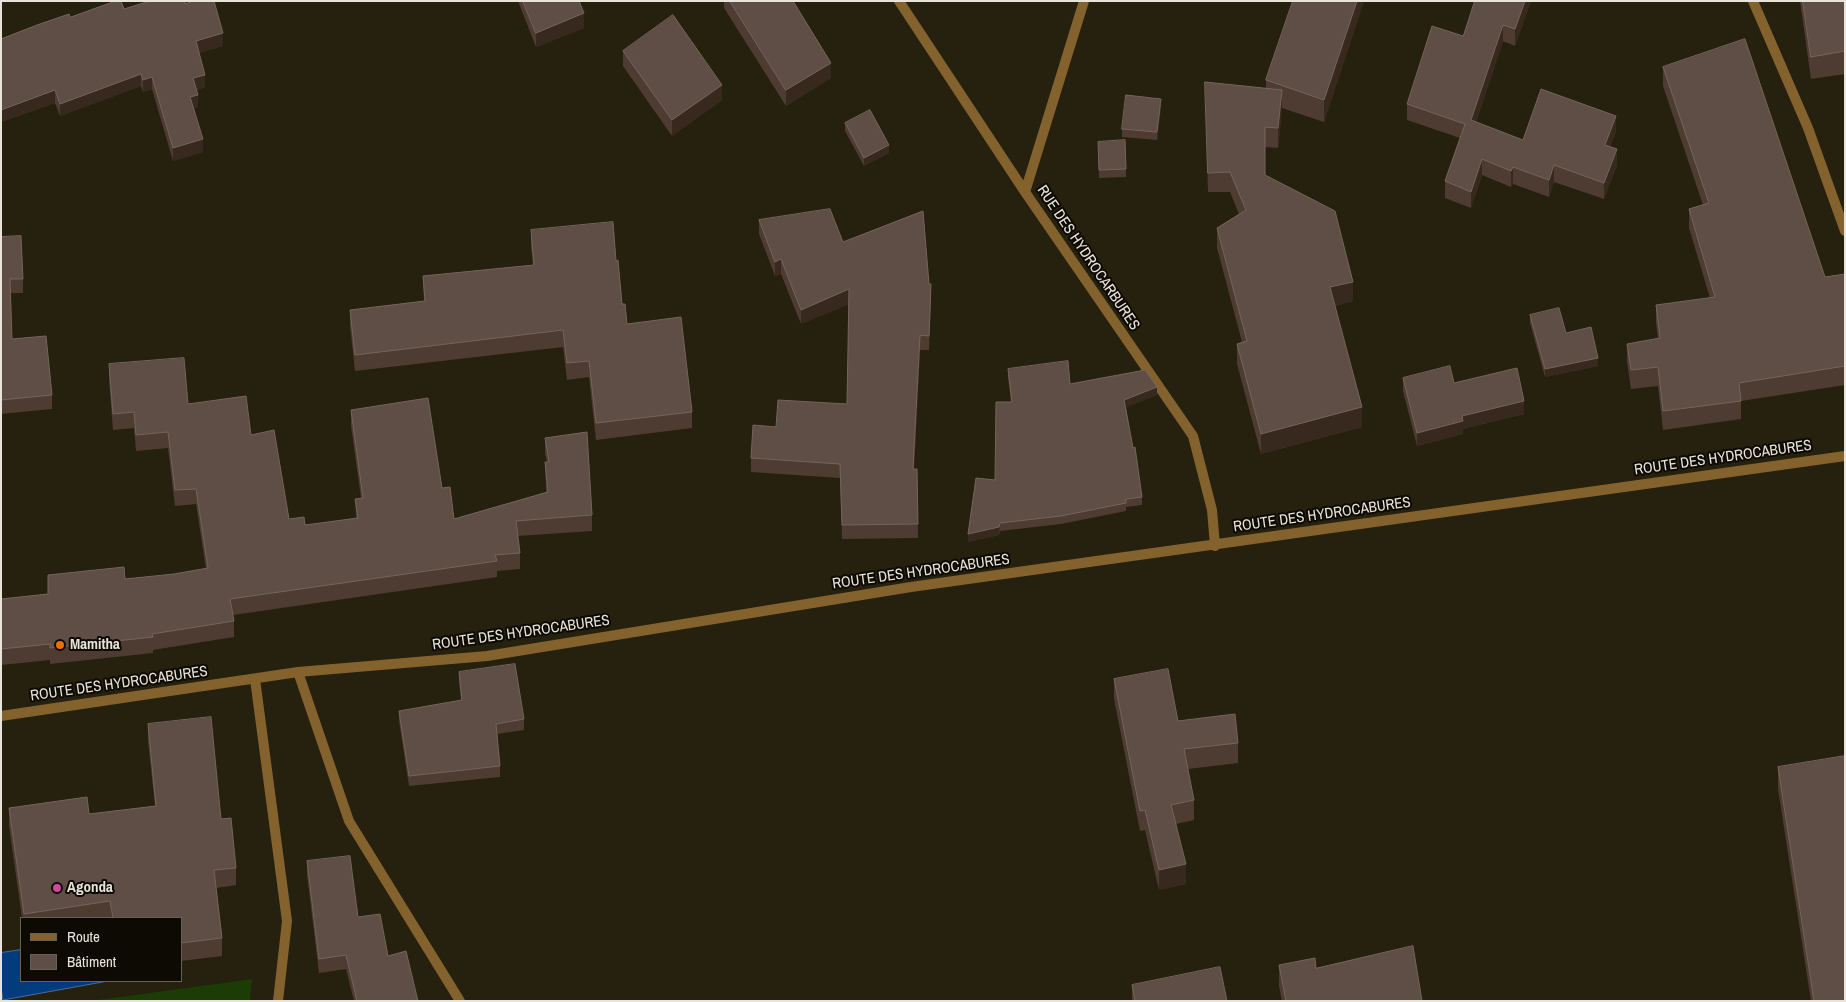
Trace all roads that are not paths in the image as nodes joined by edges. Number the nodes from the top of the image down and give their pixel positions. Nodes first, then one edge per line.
1 (899, 1) edge
2 (1084, 1) edge
3 (1753, 1) edge
4 (1025, 192) junction
5 (1845, 231) edge
6 (1845, 456) edge
7 (1215, 546) junction
8 (298, 672) junction
9 (255, 679) junction
10 (1, 716) edge
11 (278, 1001) edge
12 (460, 1001) edge

1 - 4 street, RUE DES HYDROCARBURES
2 - 4 street
3 - 5 street
4 - 7 street, RUE DES HYDROCARBURES
6 - 7 street, ROUTE DES HYDROCABURES
7 - 8 street, ROUTE DES HYDROCABURES
8 - 9 street, ROUTE DES HYDROCABURES
8 - 12 street
9 - 10 street, ROUTE DES HYDROCABURES
9 - 11 street

